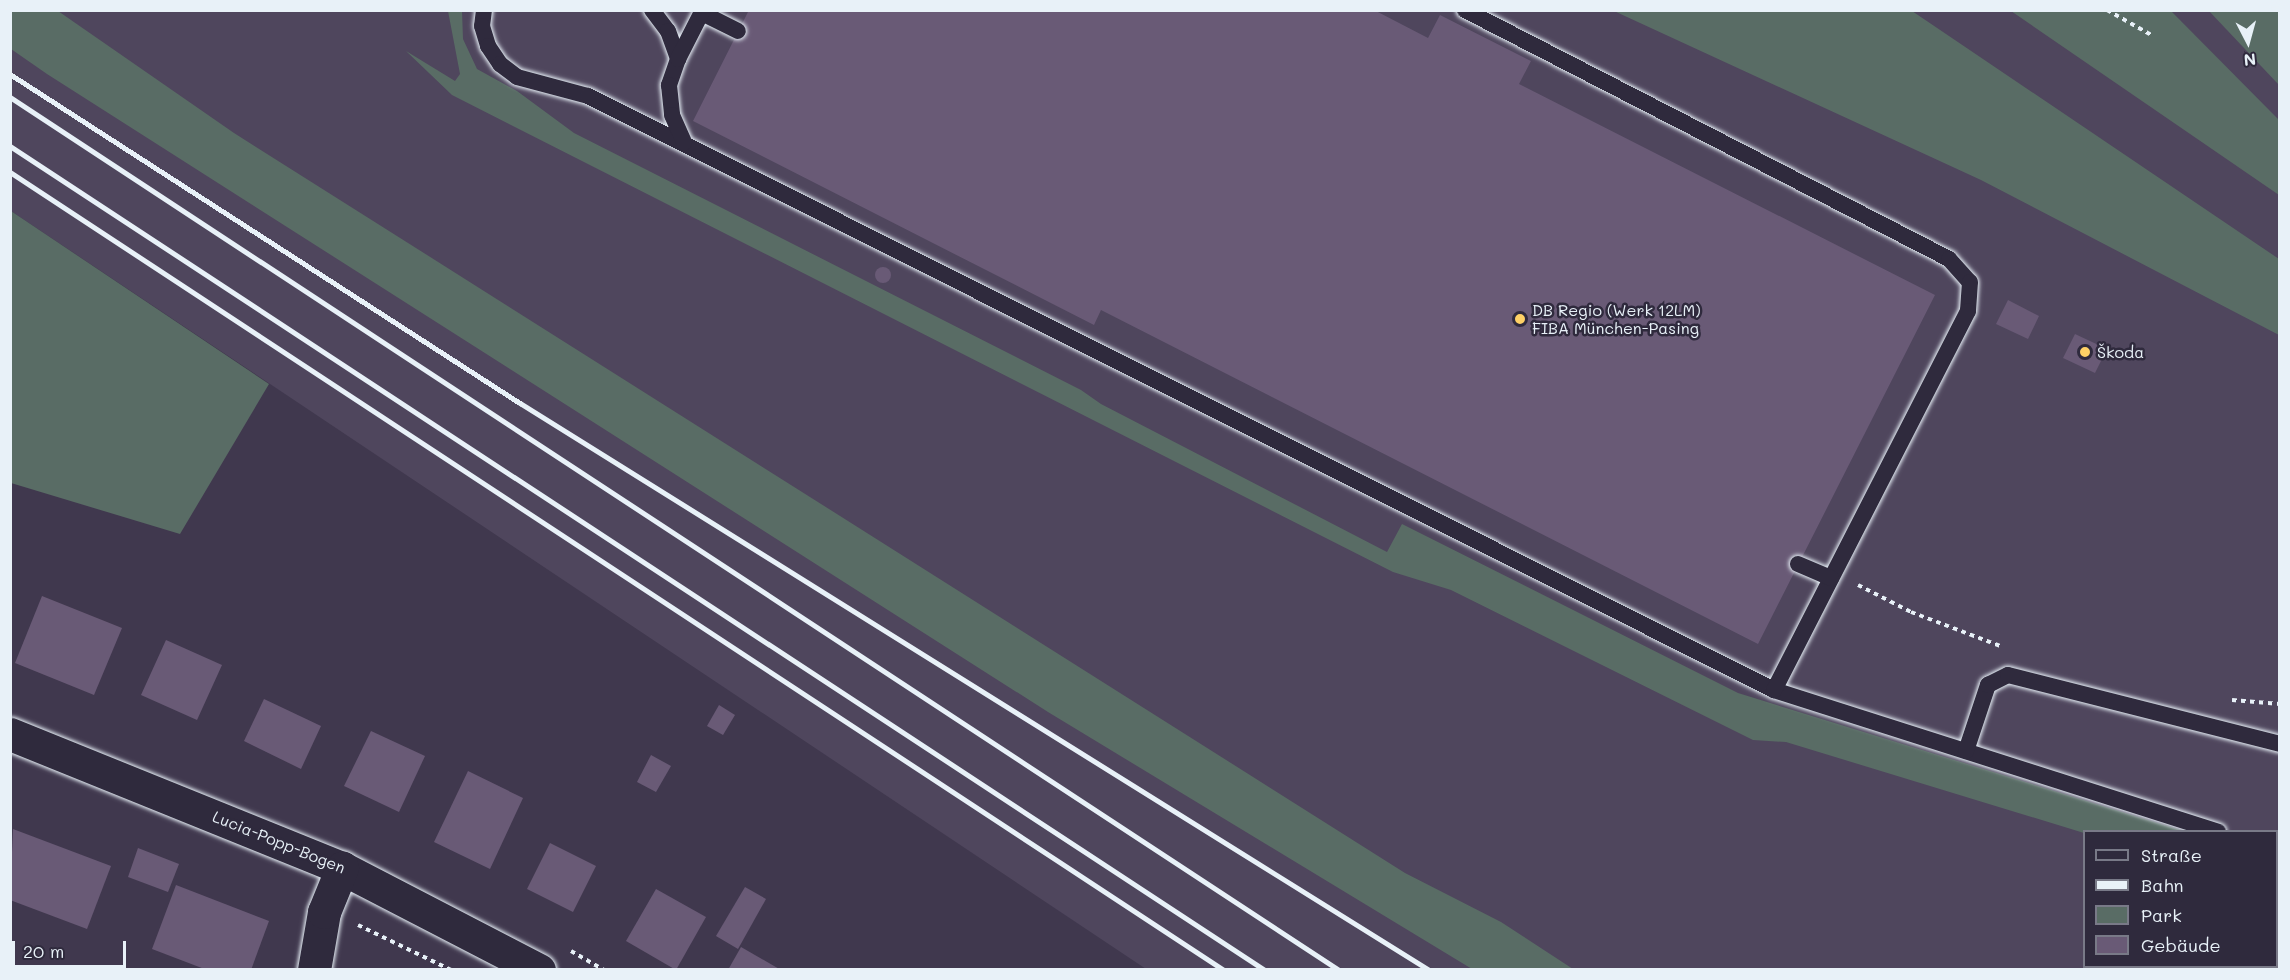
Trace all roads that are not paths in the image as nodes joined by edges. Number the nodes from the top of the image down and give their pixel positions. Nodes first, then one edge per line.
1 (484, 10) edge
2 (652, 10) edge
3 (1465, 10) edge
4 (702, 12) edge
5 (738, 31) dead end
6 (678, 59) junction
7 (684, 142) junction
8 (1798, 564) dead end
9 (1831, 578) junction
10 (1774, 690) junction
11 (10, 734) edge
12 (2280, 744) edge
13 (1966, 751) junction
14 (2215, 830) edge
15 (342, 868) junction
16 (314, 969) edge
17 (539, 969) edge

1 - 7 lane
2 - 6 lane
3 - 9 lane
4 - 5 lane
4 - 6 lane
6 - 7 lane
7 - 10 lane
8 - 9 lane
9 - 10 lane
10 - 13 lane
11 - 15 street, Lucia-Popp-Bogen
12 - 13 lane
13 - 14 lane
15 - 16 street
15 - 17 street, Lucia-Popp-Bogen

